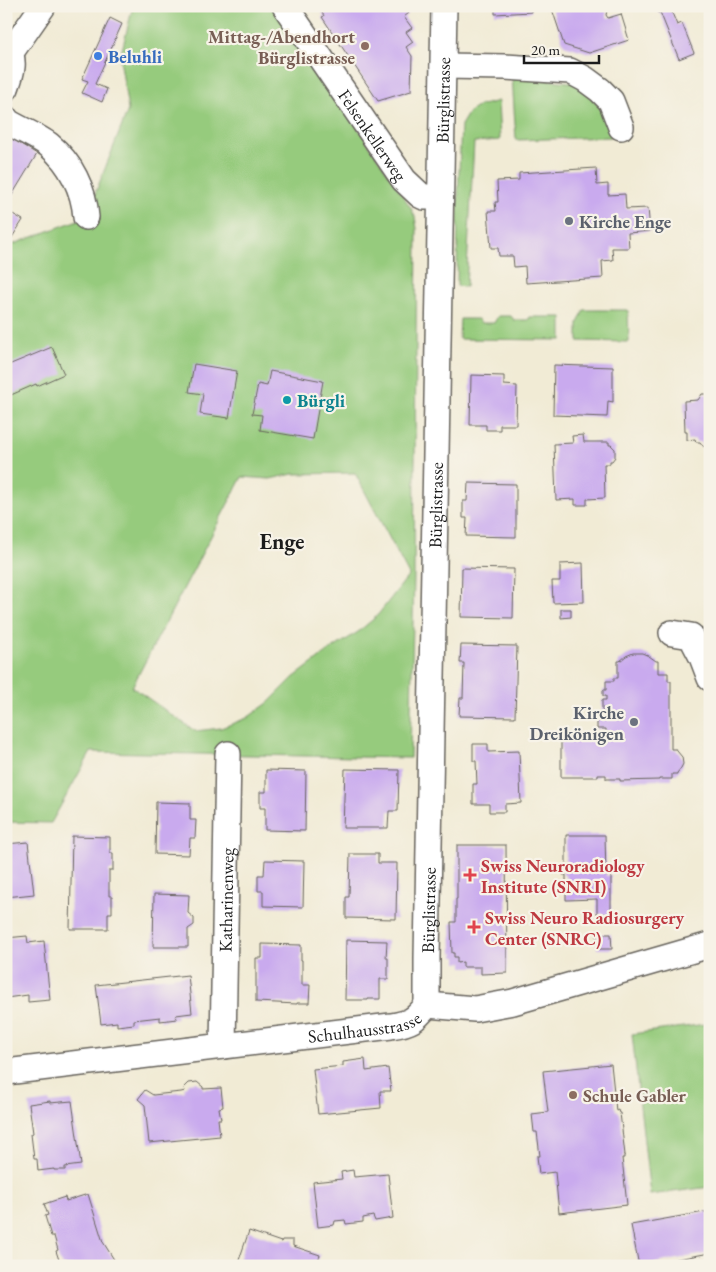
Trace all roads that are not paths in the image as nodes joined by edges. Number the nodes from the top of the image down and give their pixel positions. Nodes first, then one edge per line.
1 (43, 6) edge
2 (284, 6) edge
3 (444, 6) edge
4 (8, 50) edge
5 (443, 66) junction
6 (6, 88) edge
7 (6, 119) edge
8 (621, 127) dead end
9 (440, 197) junction
10 (86, 217) dead end
11 (672, 633) dead end
12 (710, 678) edge
13 (228, 754) dead end
14 (710, 945) edge
15 (428, 1004) junction
16 (223, 1046) junction
17 (6, 1072) edge

1 - 4 street
2 - 9 street, Felsenkellerweg
3 - 5 street, Bürglistrasse
4 - 6 street
5 - 8 street
5 - 9 street, Bürglistrasse
7 - 10 street
9 - 15 street, Bürglistrasse
11 - 12 street
13 - 16 street, Katharinenweg
14 - 15 street, Schulhausstrasse
15 - 16 street, Schulhausstrasse
16 - 17 street, Schulhausstrasse

